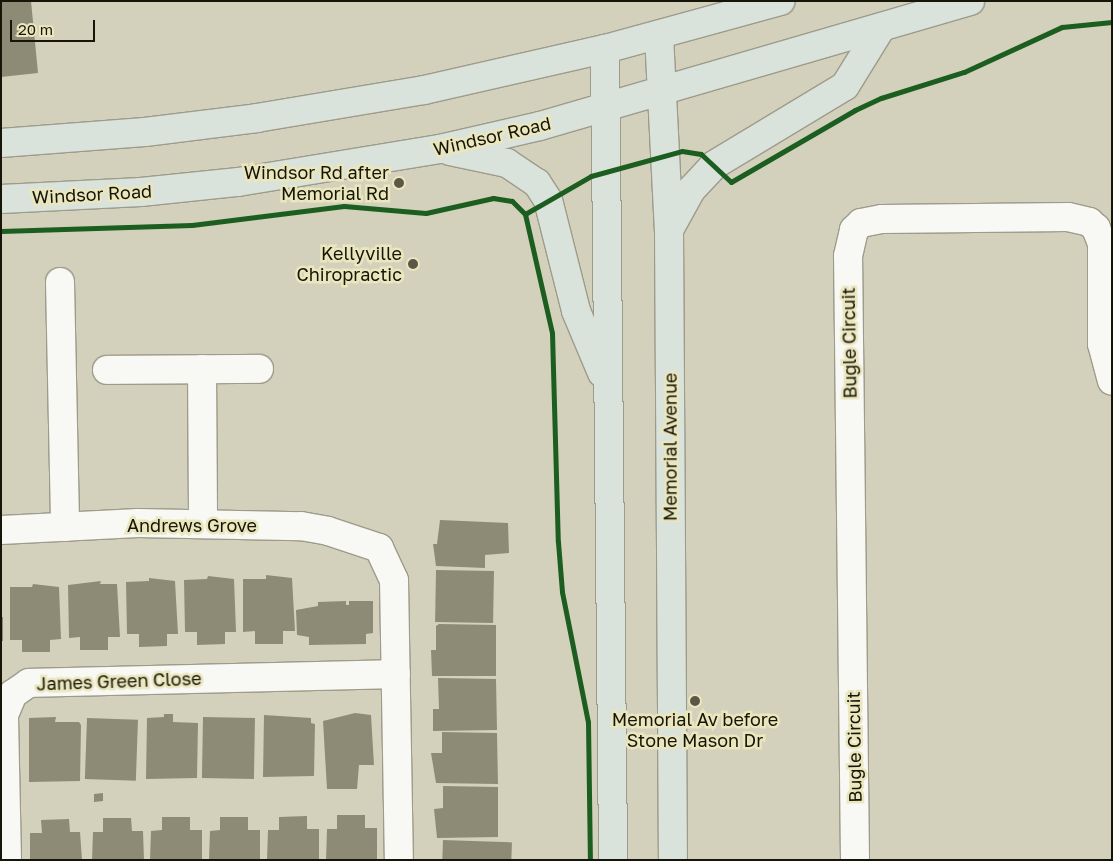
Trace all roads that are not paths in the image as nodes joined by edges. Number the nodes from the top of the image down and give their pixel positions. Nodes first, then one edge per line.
1 (781, 1) edge
2 (970, 1) edge
3 (881, 28) junction
4 (659, 35) junction
5 (605, 49) junction
6 (662, 91) junction
7 (605, 107) junction
8 (1, 143) edge
9 (440, 149) junction
10 (1, 199) edge
11 (669, 231) junction
12 (60, 282) dead end
13 (202, 369) junction
14 (260, 369) dead end
15 (107, 370) dead end
16 (1112, 381) edge
17 (607, 386) junction
18 (202, 524) junction
19 (65, 527) junction
20 (1, 530) edge
21 (396, 674) junction
22 (7, 860) edge
23 (399, 860) edge
24 (613, 860) edge
25 (673, 860) edge
26 (855, 860) edge

1 - 4 main road
2 - 3 main road, Windsor Road
3 - 6 main road, Windsor Road
3 - 11 main road
4 - 5 main road
4 - 6 main road, Memorial Avenue
5 - 7 main road
5 - 8 main road
6 - 7 main road, Windsor Road
6 - 11 main road, Memorial Avenue
7 - 9 main road, Windsor Road
7 - 17 main road
9 - 10 main road, Windsor Road
9 - 17 main road
11 - 25 main road, Memorial Avenue
12 - 19 street
13 - 14 street
13 - 15 street
13 - 18 street
16 - 26 street, Bugle Circuit
17 - 24 main road
18 - 19 street, Andrews Grove
18 - 21 street, Andrews Grove
19 - 20 street, Andrews Grove
21 - 22 street, James Green Close
21 - 23 street

